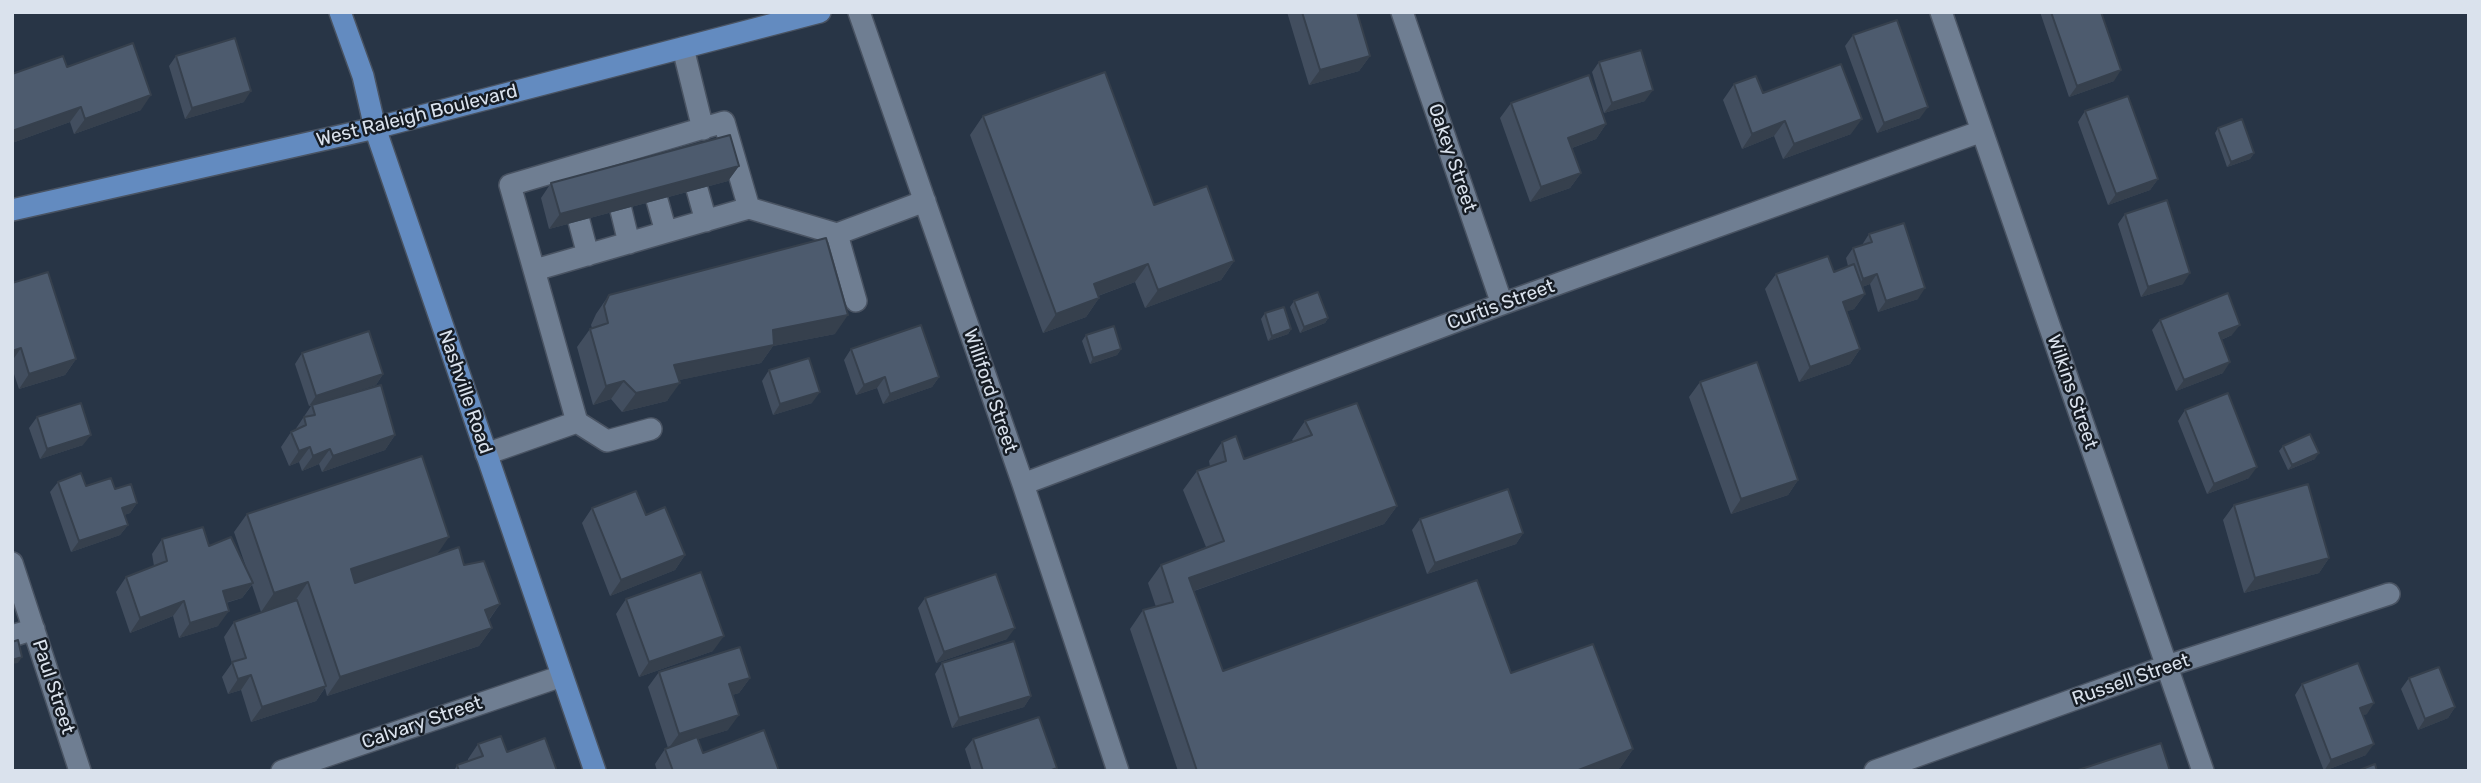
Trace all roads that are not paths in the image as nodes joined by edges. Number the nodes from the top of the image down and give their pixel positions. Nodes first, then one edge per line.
1 (340, 12) edge
2 (820, 12) edge
3 (859, 12) edge
4 (1402, 12) edge
5 (1941, 12) edge
6 (772, 18) edge
7 (683, 48) junction
8 (374, 128) junction
9 (703, 129) junction
10 (1982, 131) junction
11 (681, 136) junction
12 (643, 147) junction
13 (607, 157) junction
14 (688, 159) edge
15 (649, 169) edge
16 (612, 179) edge
17 (697, 189) edge
18 (657, 200) edge
19 (925, 201) junction
20 (749, 208) junction
21 (12, 210) edge
22 (621, 210) edge
23 (706, 220) junction
24 (579, 221) edge
25 (666, 232) junction
26 (837, 234) junction
27 (629, 243) junction
28 (587, 255) junction
29 (534, 270) junction
30 (856, 301) dead end
31 (1502, 304) junction
32 (577, 422) junction
33 (651, 429) dead end
34 (486, 454) junction
35 (1023, 484) junction
36 (12, 563) edge
37 (2389, 594) dead end
38 (34, 629) junction
39 (12, 636) edge
40 (2167, 666) junction
41 (562, 676) junction
42 (80, 771) edge
43 (282, 771) edge
44 (595, 771) edge
45 (1118, 771) edge
46 (1875, 771) edge
47 (2203, 771) edge

1 - 8 main road, Nashville Road
2 - 6 main road, West Raleigh Boulevard
3 - 19 street, Williford Street
4 - 31 street, Oakey Street
5 - 10 street, Wilkins Street
6 - 7 main road, West Raleigh Boulevard
7 - 8 main road, West Raleigh Boulevard
7 - 9 street
8 - 21 main road, West Raleigh Boulevard
8 - 34 main road, Nashville Road
9 - 11 street
9 - 20 street
10 - 31 street, Curtis Street
10 - 40 street, Wilkins Street
11 - 12 street
11 - 14 street
12 - 13 street
12 - 15 street
13 - 16 street
13 - 29 street
17 - 23 street
18 - 25 street
19 - 26 street
19 - 35 street, Williford Street
20 - 23 street
20 - 26 street
22 - 27 street
23 - 25 street
24 - 28 street
25 - 27 street
26 - 30 street
27 - 28 street
28 - 29 street
29 - 32 street
31 - 35 street, Curtis Street
32 - 33 street
32 - 34 street
34 - 41 main road, Nashville Road
35 - 45 street, Williford Street
36 - 38 street, Paul Street
37 - 40 street, Russell Street
38 - 39 street
38 - 42 street, Paul Street
40 - 46 street, Russell Street
40 - 47 street, Wilkins Street
41 - 43 street, Calvary Street
41 - 44 main road, Nashville Road

